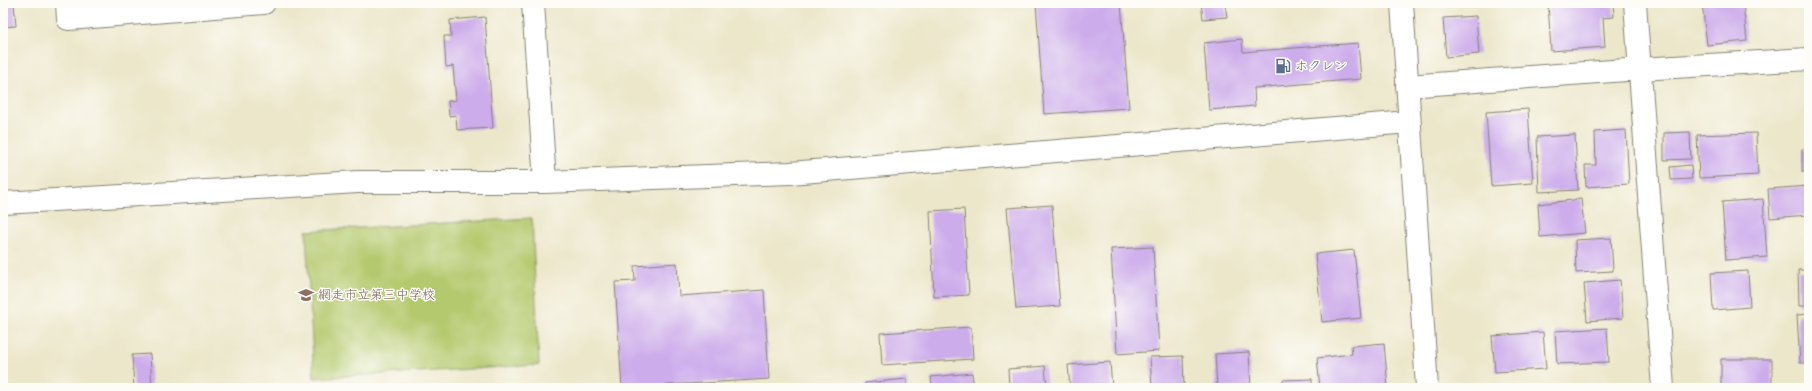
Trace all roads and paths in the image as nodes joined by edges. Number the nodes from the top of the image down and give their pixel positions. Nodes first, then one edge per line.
1 (67, 3) edge
2 (264, 3) edge
3 (533, 3) edge
4 (1402, 3) edge
5 (1636, 3) edge
6 (1809, 59) edge
7 (1640, 69) junction
8 (1407, 86) junction
9 (1409, 122) junction
10 (545, 182) junction
11 (3, 203) edge
12 (1427, 388) edge
13 (1663, 388) edge

1 - 2 street
3 - 10 street
4 - 8 street
5 - 7 street
6 - 7 street
7 - 8 street
7 - 13 street
8 - 9 street
9 - 10 street
9 - 12 street
10 - 11 street

